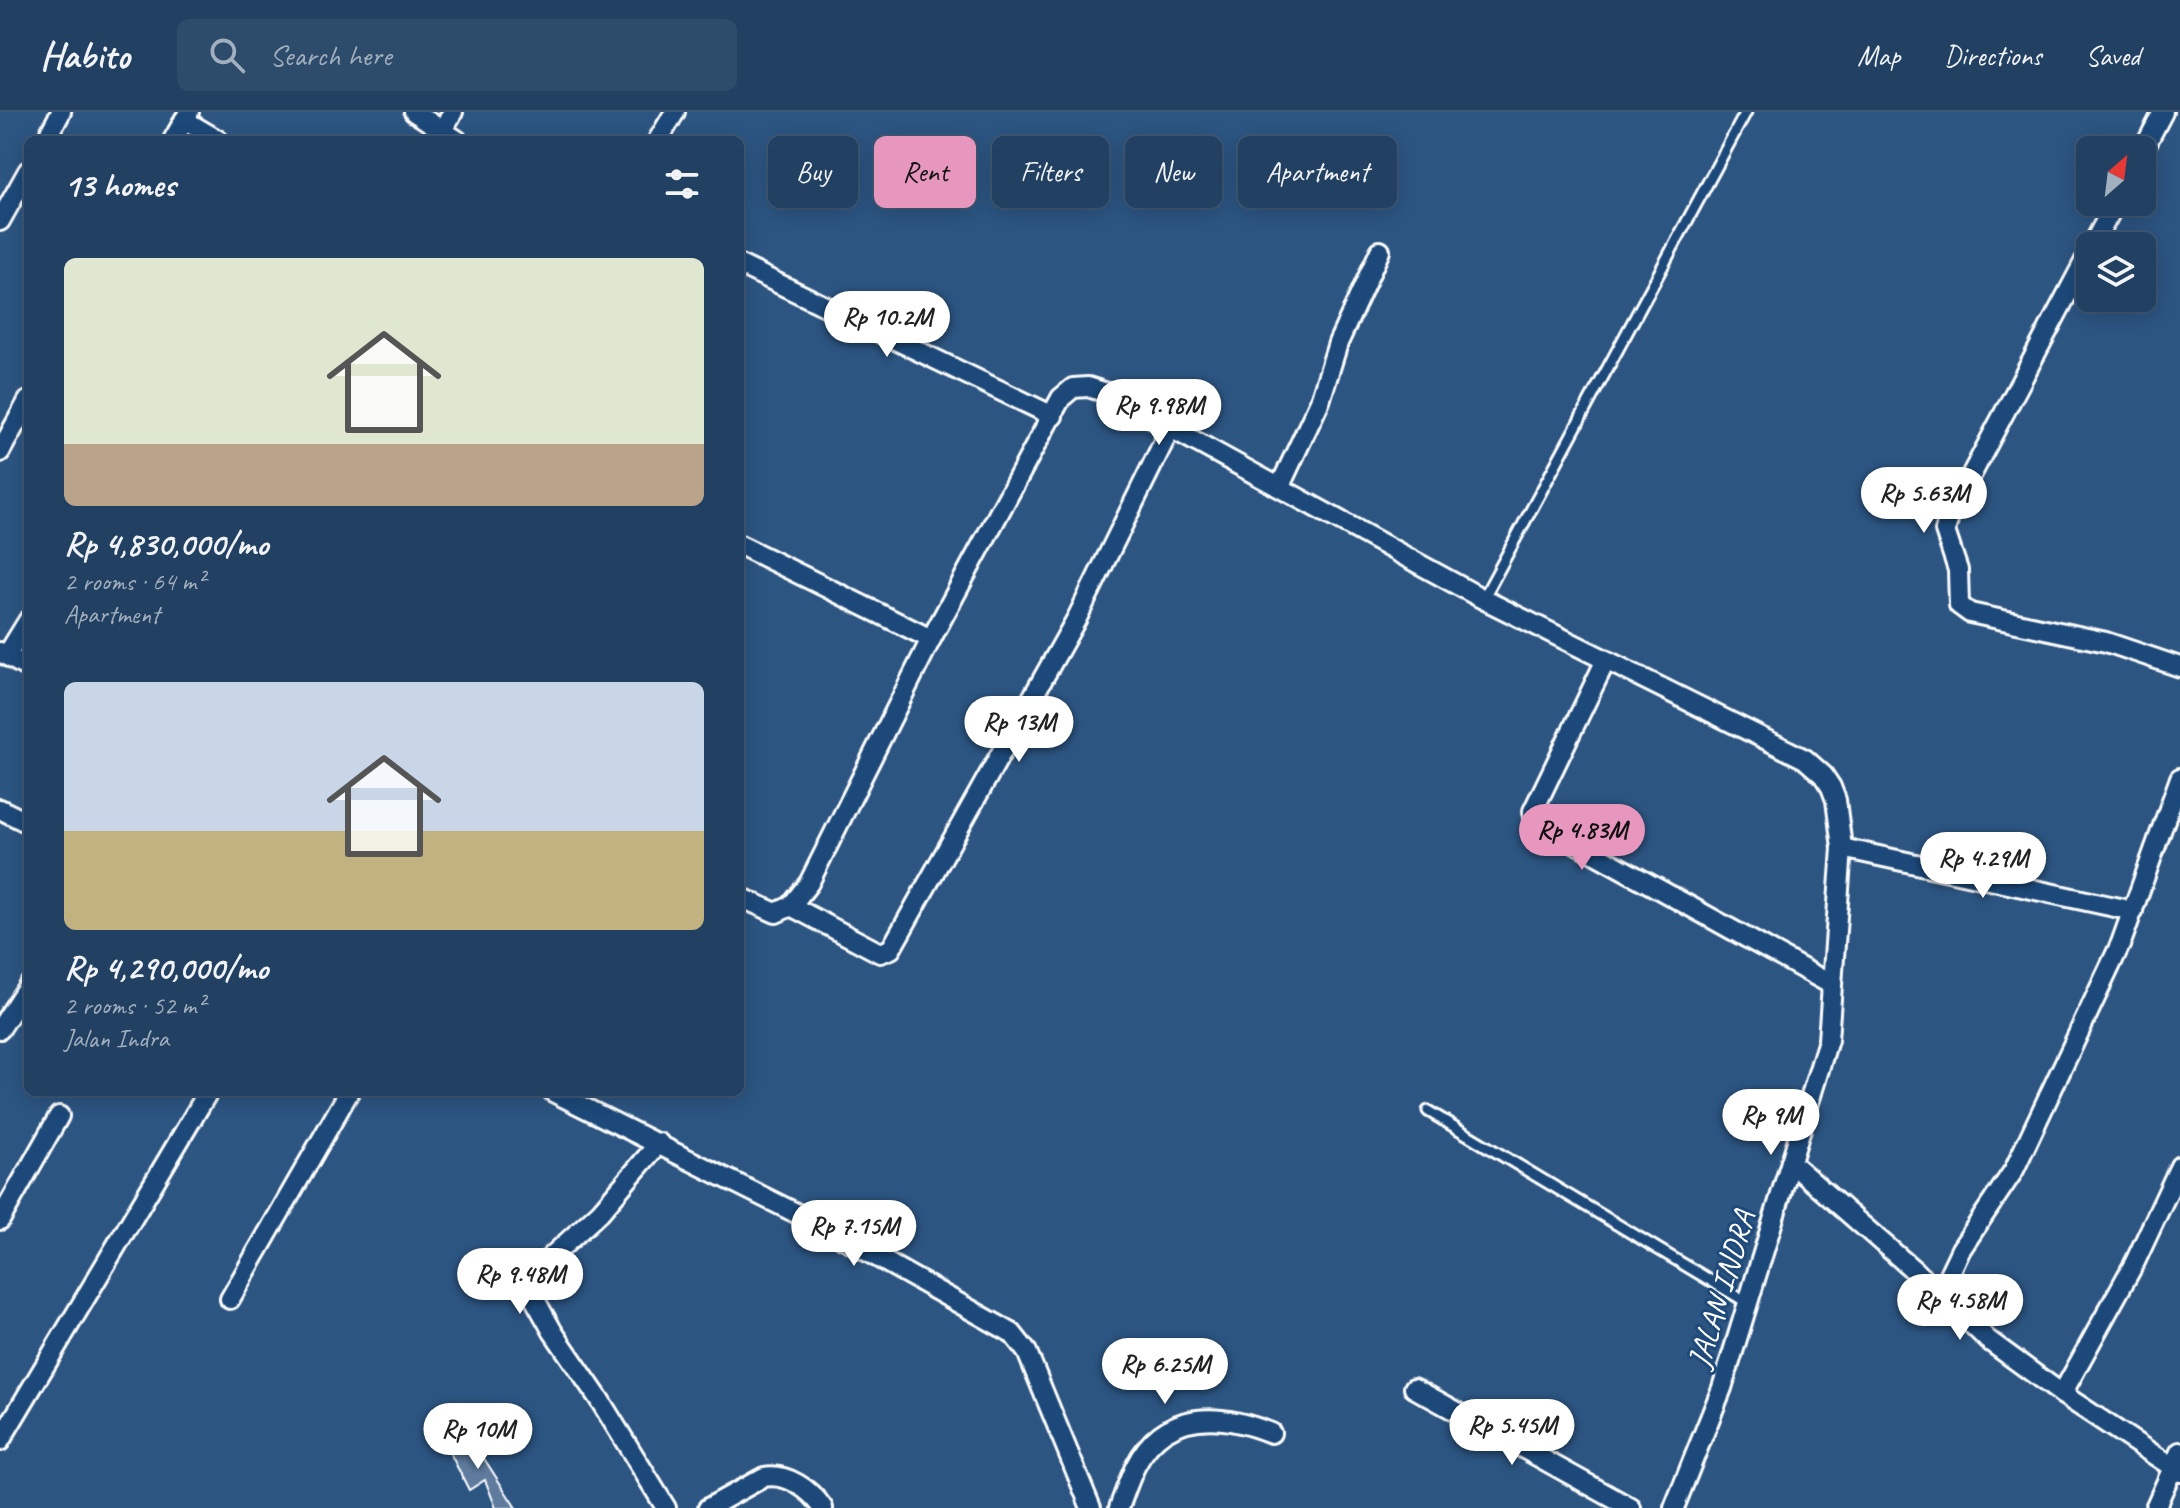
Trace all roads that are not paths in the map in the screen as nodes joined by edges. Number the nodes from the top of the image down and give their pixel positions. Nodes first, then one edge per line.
1 (61, 112) edge
2 (414, 112) edge
3 (453, 112) edge
4 (675, 112) edge
5 (1746, 112) edge
6 (2163, 112) edge
7 (187, 116) edge
8 (450, 135) edge
9 (48, 136) edge
10 (175, 136) edge
11 (213, 136) edge
12 (660, 136) edge
13 (2150, 136) edge
14 (24, 178) edge
15 (0, 221) edge
16 (1380, 251) dead end
17 (744, 267) edge
18 (2076, 276) edge
19 (24, 408) edge
20 (1053, 416) junction
21 (1170, 429) junction
22 (0, 452) edge
23 (1280, 486) junction
24 (744, 547) edge
25 (1483, 599) junction
26 (24, 626) edge
27 (931, 639) junction
28 (4, 654) edge
29 (1605, 662) junction
30 (24, 666) edge
31 (2180, 667) edge
32 (2180, 778) edge
33 (0, 809) edge
34 (24, 821) edge
35 (1842, 848) junction
36 (744, 899) edge
37 (791, 906) junction
38 (2133, 911) junction
39 (1832, 985) junction
40 (24, 992) edge
41 (0, 1029) edge
42 (206, 1096) edge
43 (347, 1096) edge
44 (561, 1096) edge
45 (1428, 1111) dead end
46 (59, 1116) dead end
47 (659, 1143) junction
48 (1791, 1163) junction
49 (2180, 1166) edge
50 (0, 1220) edge
51 (1940, 1293) junction
52 (230, 1299) dead end
53 (1748, 1303) junction
54 (1414, 1388) dead end
55 (2062, 1394) junction
56 (1271, 1433) dead end
57 (0, 1441) edge
58 (2177, 1464) edge
59 (666, 1508) edge
60 (708, 1508) edge
61 (823, 1508) edge
62 (1091, 1508) edge
63 (1119, 1508) edge
64 (1631, 1508) edge
65 (1674, 1508) edge
66 (2155, 1508) edge

1 - 9 street
2 - 8 street
3 - 8 street
4 - 12 street
5 - 25 lane
6 - 13 street
7 - 10 street
7 - 11 street
14 - 15 street
16 - 23 street
17 - 20 street
18 - 31 street
19 - 22 street
20 - 21 street
20 - 27 street
21 - 23 street
21 - 37 street
23 - 25 street
24 - 27 street
25 - 29 street
26 - 28 street
27 - 37 street
28 - 30 street
29 - 35 street, JALAN INDRA
29 - 39 street
32 - 38 street
33 - 34 street
35 - 38 street
35 - 39 street, JALAN INDRA
36 - 37 street
38 - 51 street
39 - 48 street, JALAN INDRA
40 - 41 street
42 - 57 street
43 - 52 street
44 - 47 street
45 - 53 lane
46 - 50 street
47 - 59 street
47 - 62 street
48 - 51 street
48 - 53 street, JALAN INDRA
49 - 55 street
51 - 55 street
53 - 65 street, JALAN INDRA
54 - 64 street
55 - 58 street
56 - 63 street
58 - 66 street
60 - 61 street

